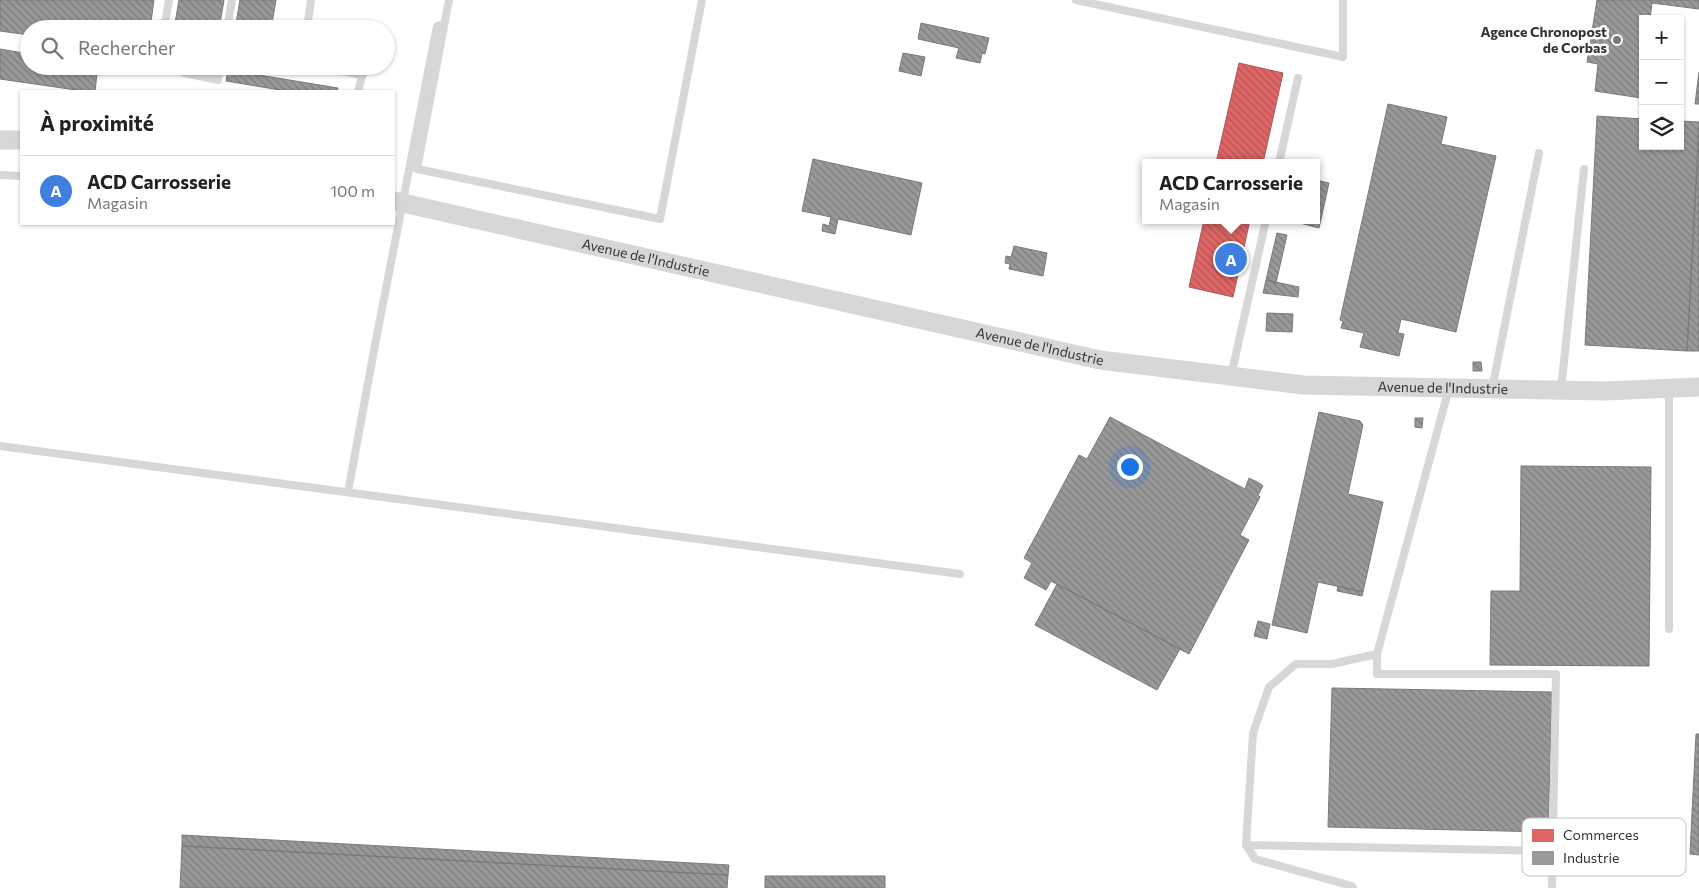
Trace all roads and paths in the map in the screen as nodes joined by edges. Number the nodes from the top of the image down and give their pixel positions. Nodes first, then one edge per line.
1 (169, 0) edge
2 (232, 0) edge
3 (311, 0) edge
4 (449, 0) edge
5 (702, 0) edge
6 (1076, 0) edge
7 (1343, 0) edge
8 (166, 20) edge
9 (229, 20) edge
10 (308, 20) edge
11 (444, 24) junction
12 (194, 75) edge
13 (219, 75) edge
14 (362, 75) edge
15 (1298, 78) dead end
16 (358, 90) edge
17 (0, 140) edge
18 (20, 140) edge
19 (1539, 153) dead end
20 (1280, 159) edge
21 (1584, 169) dead end
22 (0, 175) edge
23 (20, 176) edge
24 (395, 201) edge
25 (1265, 224) edge
26 (1230, 376) junction
27 (1699, 387) edge
28 (1449, 388) junction
29 (1669, 388) junction
30 (1492, 389) junction
31 (1561, 390) junction
32 (0, 446) edge
33 (348, 492) junction
34 (960, 574) dead end
35 (1669, 629) dead end
36 (1377, 654) junction
37 (1553, 818) edge
38 (1246, 845) junction
39 (1522, 850) edge
40 (1353, 888) edge

1 - 8 lane
2 - 9 lane
3 - 10 lane
4 - 11 lane
5 - 11 lane
6 - 7 lane
11 - 33 lane, bridge
12 - 13 lane
14 - 16 lane
15 - 20 lane
17 - 18 street
19 - 30 lane
21 - 31 lane
22 - 23 lane
24 - 26 street, Avenue de l'Industrie
25 - 26 lane
26 - 28 street, Avenue de l'Industrie
27 - 29 street, Avenue de l'Industrie
28 - 30 street, Avenue de l'Industrie
28 - 36 lane
29 - 31 street, Avenue de l'Industrie
29 - 35 lane
30 - 31 street, Avenue de l'Industrie
32 - 33 lane
33 - 34 lane
36 - 37 lane
36 - 38 lane
38 - 39 lane
38 - 40 lane

